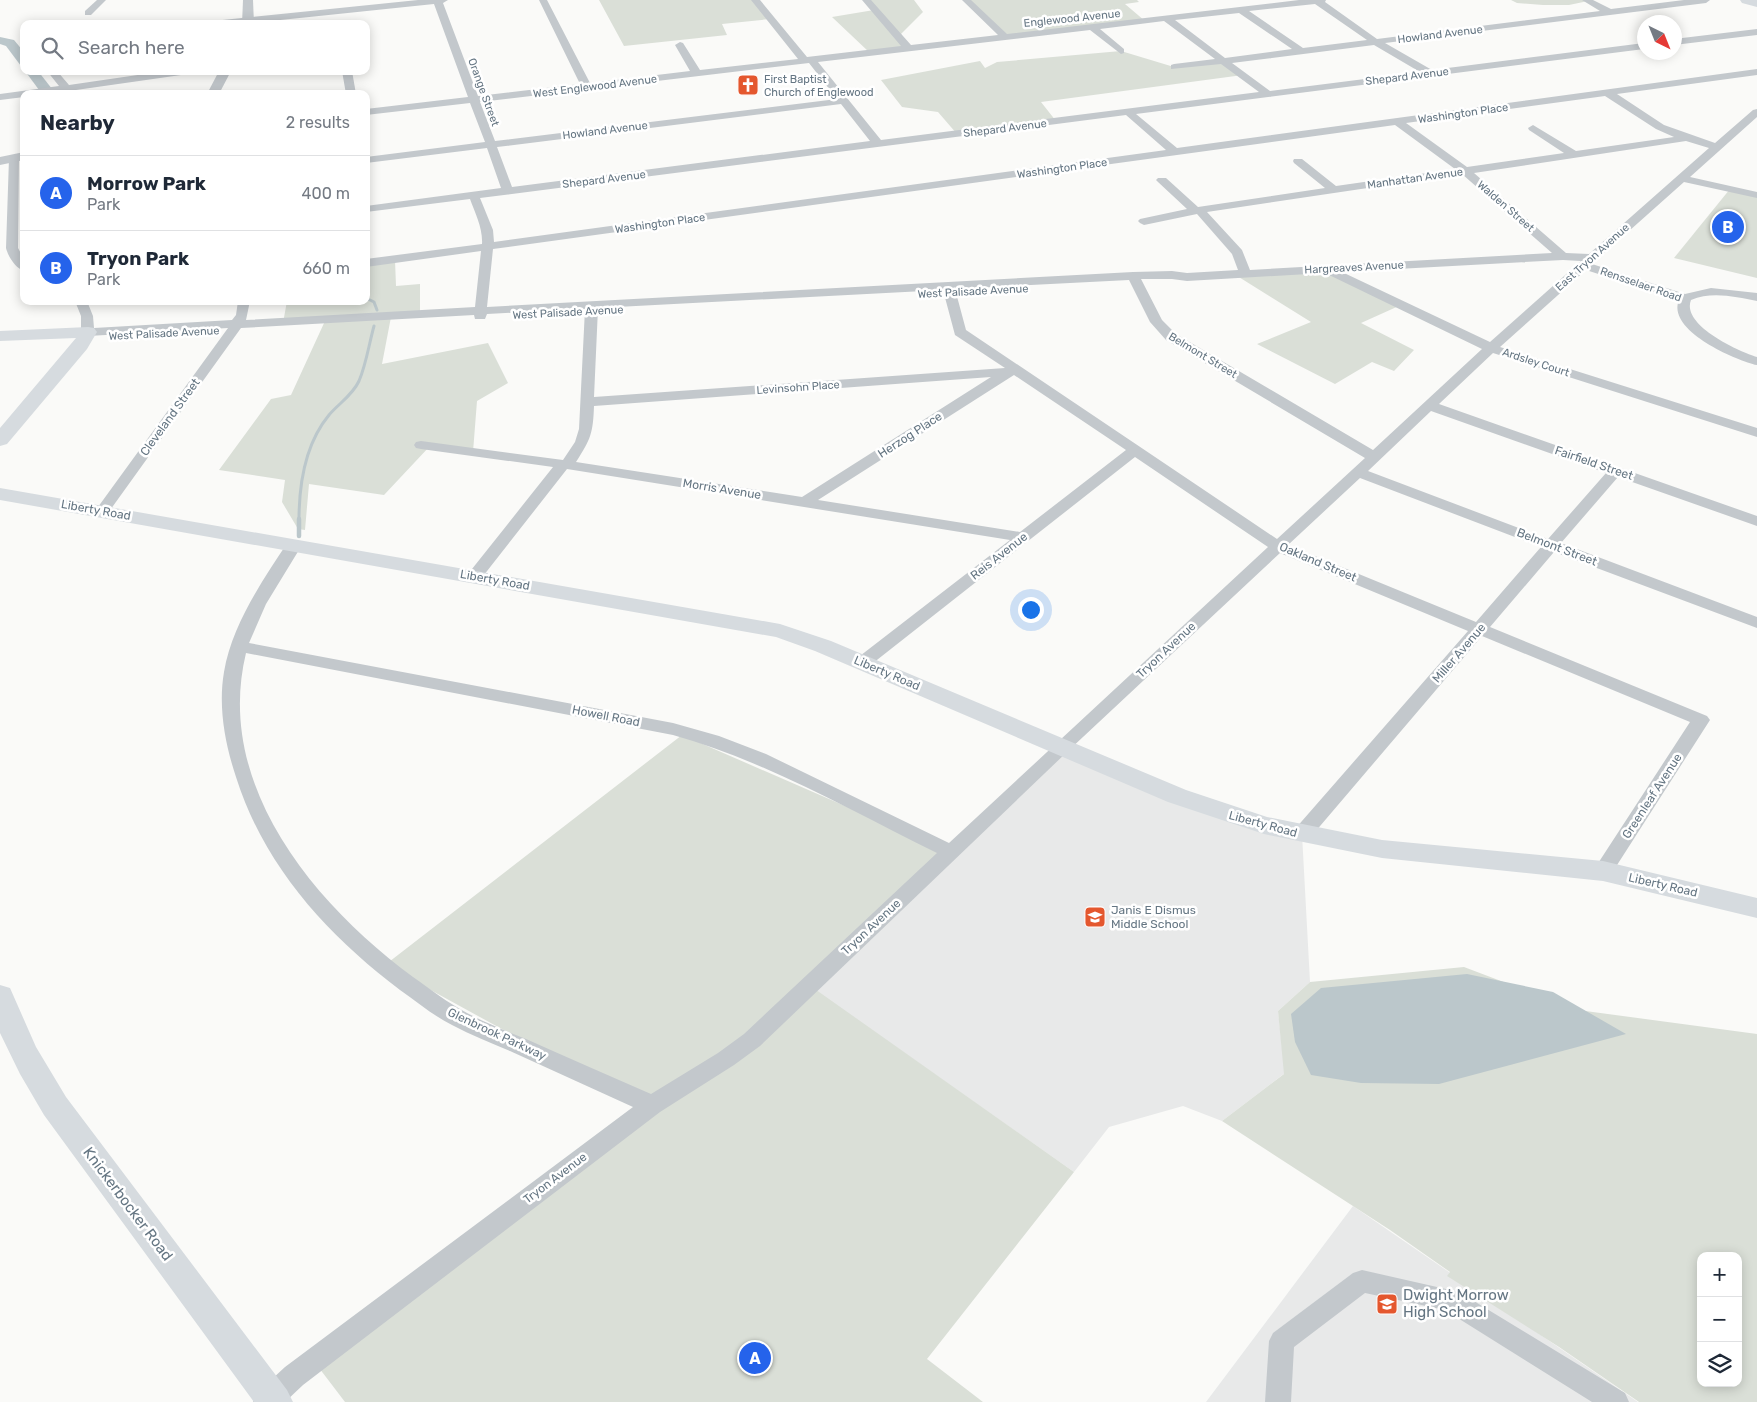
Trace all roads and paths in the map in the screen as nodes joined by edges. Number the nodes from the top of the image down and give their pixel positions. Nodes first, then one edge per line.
1 (102, 0) edge
2 (248, 0) edge
3 (444, 0) edge
4 (543, 0) edge
5 (755, 0) edge
6 (866, 0) edge
7 (966, 0) edge
8 (1322, 0) edge
9 (1586, 0) edge
10 (1656, 0) edge
11 (1706, 0) edge
12 (1747, 0) edge
13 (438, 1) edge
14 (1316, 1) edge
15 (1289, 2) edge
16 (1757, 3) edge
17 (1196, 4) dead end
18 (1666, 5) junction
19 (1242, 10) junction
20 (334, 12) junction
21 (1610, 12) junction
22 (88, 13) dead end
23 (1208, 14) junction
24 (1166, 18) junction
25 (248, 20) edge
26 (265, 20) edge
27 (335, 20) edge
28 (1092, 27) junction
29 (1757, 32) edge
30 (1004, 36) junction
31 (1682, 41) edge
32 (1376, 42) junction
33 (680, 45) dead end
34 (1637, 47) edge
35 (908, 48) junction
36 (1121, 51) dead end
37 (1301, 51) junction
38 (824, 58) joint
39 (807, 60) junction
40 (1223, 60) junction
41 (1174, 67) dead end
42 (1757, 72) edge
43 (1430, 73) junction
44 (697, 74) junction
45 (55, 75) edge
46 (159, 75) edge
47 (223, 75) edge
48 (348, 75) edge
49 (587, 87) junction
50 (64, 88) junction
51 (52, 90) edge
52 (215, 90) edge
53 (351, 90) edge
54 (1608, 93) junction
55 (20, 94) edge
56 (1268, 94) junction
57 (0, 97) edge
58 (473, 100) junction
59 (844, 101) junction
60 (370, 112) edge
61 (1128, 112) junction
62 (1757, 112) edge
63 (1398, 122) junction
64 (1533, 128) dead end
65 (1686, 138) junction
66 (490, 144) junction
67 (878, 144) junction
68 (1716, 147) junction
69 (1176, 153) junction
70 (1575, 155) junction
71 (19, 157) edge
72 (370, 159) edge
73 (0, 161) edge
74 (1298, 161) dead end
75 (1465, 171) junction
76 (1681, 178) junction
77 (1162, 180) dead end
78 (1334, 190) junction
79 (508, 191) junction
80 (1757, 195) edge
81 (474, 196) junction
82 (370, 209) edge
83 (1198, 210) junction
84 (1144, 221) dead end
85 (488, 246) junction
86 (1563, 256) junction
87 (1522, 258) junction
88 (20, 262) edge
89 (370, 262) edge
90 (1583, 265) junction
91 (1324, 268) junction
92 (1245, 273) junction
93 (1135, 279) junction
94 (949, 289) junction
95 (1757, 297) edge
96 (1686, 298) junction
97 (83, 305) edge
98 (243, 305) edge
99 (592, 308) junction
100 (480, 314) junction
101 (236, 326) junction
102 (87, 334) junction
103 (0, 336) edge
104 (0, 342) edge
105 (1491, 348) junction
106 (1757, 361) edge
107 (1011, 370) junction
108 (588, 402) junction
109 (1430, 406) junction
110 (1757, 433) edge
111 (0, 440) edge
112 (421, 446) dead end
113 (1135, 450) junction
114 (1374, 457) junction
115 (565, 464) junction
116 (1615, 471) junction
117 (1358, 472) junction
118 (0, 494) edge
119 (805, 502) junction
120 (103, 510) junction
121 (1757, 521) edge
122 (1024, 537) junction
123 (294, 544) junction
124 (1551, 545) junction
125 (1278, 546) junction
126 (474, 577) junction
127 (1757, 622) edge
128 (1479, 629) junction
129 (239, 646) junction
130 (862, 663) junction
131 (1701, 720) joint
132 (1062, 747) junction
133 (1302, 834) junction
134 (951, 852) junction
135 (1603, 872) junction
136 (1757, 908) edge
137 (0, 996) edge
138 (652, 1105) junction
139 (271, 1400) edge
140 (1278, 1402) edge
141 (1616, 1402) edge

1 - 22 street
2 - 25 street
3 - 13 street
4 - 49 street
5 - 39 street
6 - 35 street
7 - 30 street
8 - 14 street, Englewood Avenue
9 - 21 street
10 - 18 street
11 - 18 street, Howland Avenue
12 - 16 main road
13 - 20 street
13 - 58 street, Orange Street
14 - 15 street, Englewood Avenue
14 - 32 street
15 - 19 street, Englewood Avenue
17 - 23 street
18 - 21 street, Howland Avenue
19 - 23 street, Englewood Avenue
19 - 37 street
20 - 26 street
20 - 27 street
21 - 32 street, Howland Avenue
23 - 24 street, Englewood Avenue
24 - 28 street, Englewood Avenue
24 - 40 street
28 - 30 street, Englewood Avenue
28 - 36 street
29 - 31 street
30 - 35 street, Englewood Avenue
32 - 37 street, Howland Avenue
32 - 43 street
33 - 44 street
34 - 43 street, Shepard Avenue
35 - 38 street, Englewood Avenue
37 - 40 street, Howland Avenue
38 - 39 street, West Englewood Avenue
39 - 44 street, West Englewood Avenue
39 - 59 street
40 - 41 street, Howland Avenue
40 - 56 street
42 - 54 street, Washington Place
43 - 56 street, Shepard Avenue
44 - 49 street, West Englewood Avenue
45 - 50 street
46 - 50 street
47 - 52 street
48 - 53 street
49 - 58 street, West Englewood Avenue
50 - 51 street
54 - 63 street, Washington Place
54 - 65 street
55 - 57 street
56 - 61 street, Shepard Avenue
58 - 60 street, West Englewood Avenue
58 - 66 street, Orange Street
59 - 66 street, Howland Avenue
59 - 67 street
61 - 67 street, Shepard Avenue
61 - 69 street
62 - 68 street, East Tryon Avenue
63 - 69 street, Washington Place
63 - 75 street, Walden Street
64 - 70 street
65 - 68 street
65 - 70 street, Manhattan Avenue
66 - 72 street, Howland Avenue
66 - 79 street, Orange Street
67 - 79 street, Shepard Avenue
68 - 76 street, East Tryon Avenue
69 - 85 street, Washington Place
70 - 75 street, Manhattan Avenue
71 - 73 street
71 - 88 street
74 - 78 street
75 - 78 street, Manhattan Avenue
75 - 86 street, Walden Street
76 - 80 street
76 - 90 street, East Tryon Avenue
77 - 83 street
78 - 83 street, Manhattan Avenue
79 - 81 street, Shepard Avenue
81 - 82 street, Shepard Avenue
81 - 85 street
83 - 84 street, Manhattan Avenue
83 - 92 street
85 - 89 street, Washington Place
85 - 100 street
86 - 87 street, Hargreaves Avenue
86 - 90 street, Hargreaves Avenue
87 - 90 street, Hargreaves Avenue
87 - 91 street, Hargreaves Avenue
90 - 96 street, Rensselaer Road
90 - 105 street, East Tryon Avenue
91 - 92 street, Hargreaves Avenue
91 - 105 street, Ardsley Court
92 - 93 street, Hargreaves Avenue
93 - 94 street, West Palisade Avenue
93 - 114 street, Belmont Street
94 - 99 street, West Palisade Avenue
94 - 107 street, Oakland Street
95 - 96 street
96 - 106 street, Rensselaer Road
97 - 102 street
98 - 101 street, Cleveland Street
99 - 100 street, West Palisade Avenue
99 - 108 street
100 - 101 street, West Palisade Avenue
101 - 102 street, West Palisade Avenue
101 - 120 street, Cleveland Street
102 - 103 main road, West Palisade Avenue
102 - 104 main road, West Palisade Avenue
102 - 111 main road
105 - 109 street, East Tryon Avenue
105 - 110 street, Ardsley Court
107 - 108 street, Levinsohn Place
107 - 113 street, Oakland Street
107 - 119 street, Herzog Place
108 - 115 street
109 - 114 street, Tryon Avenue
109 - 116 street, Fairfield Street
112 - 115 street, Morris Avenue
113 - 122 street, Reis Avenue
113 - 125 street, Oakland Street
114 - 117 street, Tryon Avenue
115 - 119 street, Morris Avenue
115 - 126 street
116 - 121 street, Fairfield Street
116 - 124 street, Miller Avenue
117 - 124 street, Belmont Street
117 - 125 street, Tryon Avenue
118 - 120 main road, Liberty Road
119 - 122 street, Morris Avenue
120 - 123 main road, Liberty Road
122 - 130 street, Reis Avenue
123 - 126 main road, Liberty Road
123 - 129 street, Glenbrook Parkway
124 - 127 street, Belmont Street
124 - 128 street, Miller Avenue
125 - 128 street, Oakland Street
125 - 132 street, Tryon Avenue
126 - 130 main road, Liberty Road
128 - 131 street, Oakland Street
128 - 133 street, Miller Avenue
129 - 134 street, Howell Road
129 - 138 street, Glenbrook Parkway
130 - 132 main road, Liberty Road
131 - 135 street, Greenleaf Avenue
132 - 133 main road, Liberty Road
132 - 134 street, Tryon Avenue
133 - 135 main road, Liberty Road
134 - 138 street, Tryon Avenue
135 - 136 main road, Liberty Road
137 - 139 main road, Knickerbocker Road
138 - 139 street, Tryon Avenue
140 - 141 street

